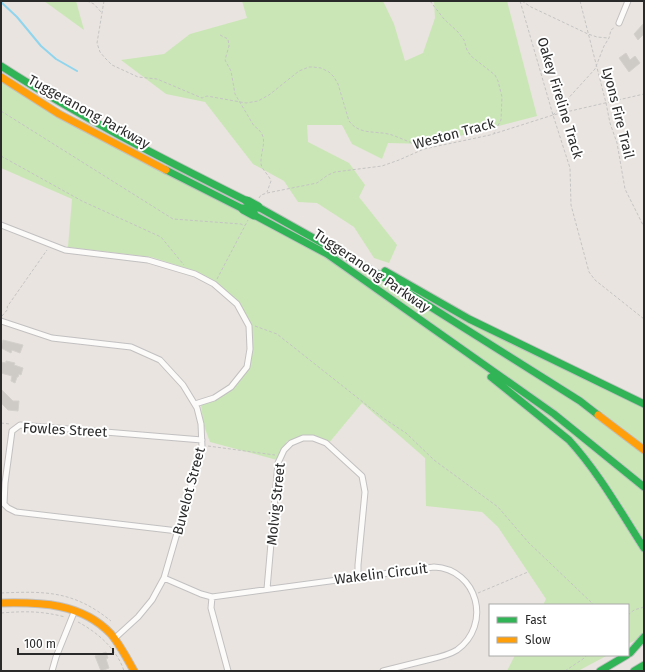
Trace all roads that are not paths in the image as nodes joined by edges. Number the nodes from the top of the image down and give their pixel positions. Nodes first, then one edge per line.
1 (628, 1) edge
2 (619, 23) road end
3 (1, 66) edge
4 (1, 77) edge
5 (245, 205) junction
6 (254, 211) junction
7 (1, 225) edge
8 (334, 248) junction
9 (392, 300) junction
10 (2, 318) edge
11 (195, 404) junction
12 (644, 404) edge
13 (202, 440) junction
14 (644, 450) edge
15 (644, 486) edge
16 (178, 531) junction
17 (644, 548) edge
18 (358, 577) junction
19 (164, 578) junction
20 (267, 589) junction
21 (212, 597) junction
22 (1, 603) edge
23 (75, 610) junction
24 (644, 637) edge
25 (115, 638) junction
26 (644, 644) edge
27 (629, 653) edge
28 (629, 653) edge
29 (625, 656) edge
30 (644, 665) edge
31 (52, 671) edge
32 (134, 671) edge
33 (228, 671) edge
34 (383, 671) edge
35 (600, 671) edge
36 (634, 671) edge

1 - 2 street
3 - 5 main road, Tuggeranong Parkway
4 - 5 main road, Tuggeranong Parkway
5 - 6 main road, Tuggeranong Parkway, bridge
6 - 8 main road, Tuggeranong Parkway
6 - 9 main road, Tuggeranong Parkway
7 - 11 street
8 - 12 main road
8 - 14 main road, Tuggeranong Parkway
9 - 15 main road, Tuggeranong Parkway
9 - 17 main road
10 - 11 street, Buvelot Street
11 - 13 street, Buvelot Street
13 - 16 street, Buvelot Street
13 - 16 street, Fowles Street
16 - 19 street, Buvelot Street
18 - 20 street, Wakelin Circuit
18 - 20 street, Molvig Street
18 - 34 street, Wakelin Circuit
19 - 21 street, Wakelin Circuit
19 - 25 street, Buvelot Street
20 - 21 street, Wakelin Circuit
21 - 33 street
22 - 23 main road
23 - 25 main road
23 - 31 street
24 - 27 main road
25 - 32 main road
26 - 28 main road
29 - 35 main road
30 - 36 main road

